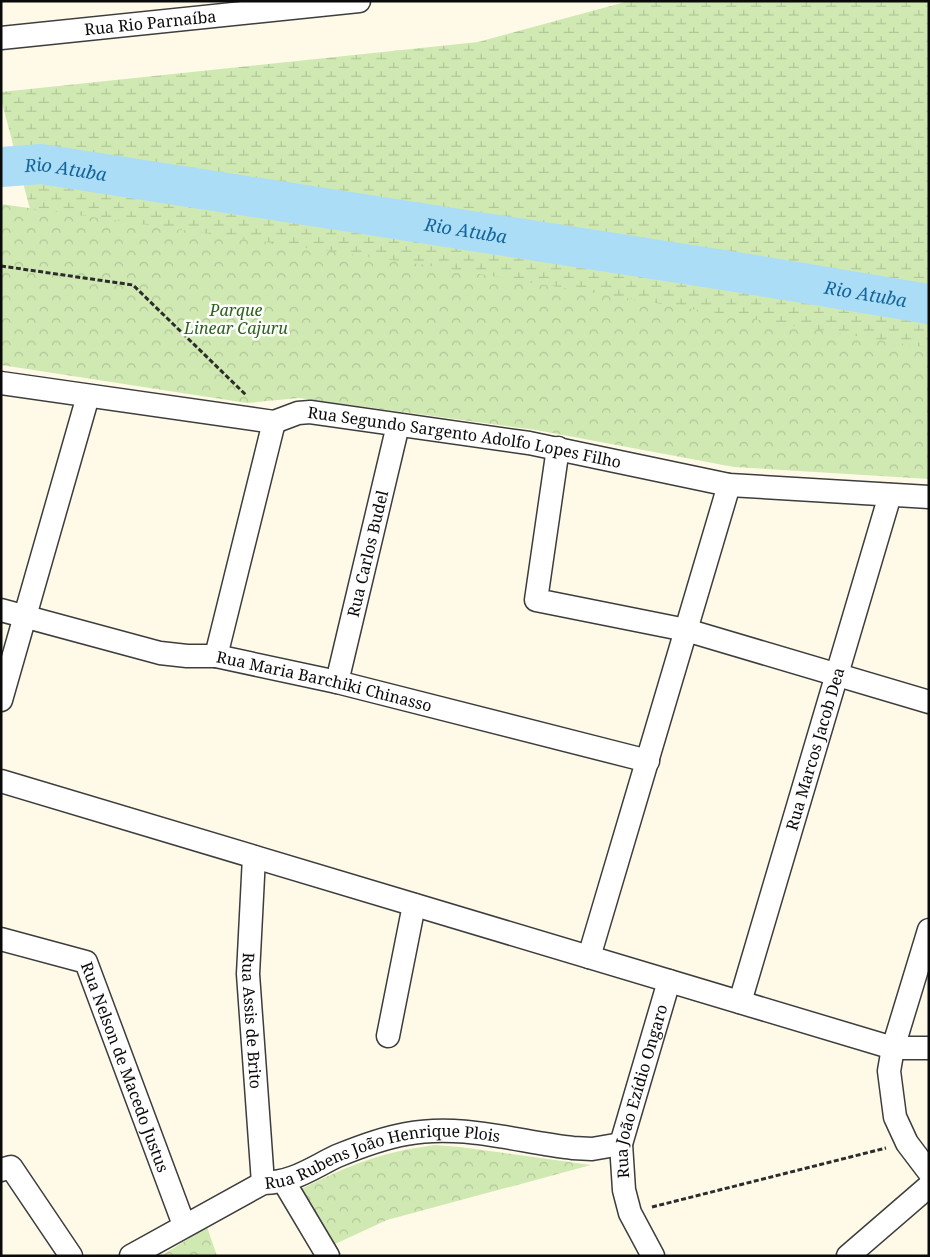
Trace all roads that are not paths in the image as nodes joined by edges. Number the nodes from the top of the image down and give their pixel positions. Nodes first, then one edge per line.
1 (359, 1) edge
2 (1, 38) edge
3 (1, 383) edge
4 (88, 396) junction
5 (274, 422) junction
6 (398, 425) junction
7 (558, 448) junction
8 (729, 485) junction
9 (890, 495) junction
10 (929, 497) edge
11 (1, 610) edge
12 (25, 617) junction
13 (686, 630) junction
14 (216, 656) junction
15 (838, 674) junction
16 (337, 682) junction
17 (1, 700) edge
18 (929, 702) edge
19 (648, 761) junction
20 (1, 782) edge
21 (254, 857) junction
22 (414, 905) junction
23 (929, 930) edge
24 (1, 939) edge
25 (589, 957) junction
26 (669, 981) junction
27 (740, 1002) junction
28 (388, 1036) dead end
29 (893, 1048) junction
30 (929, 1048) edge
31 (621, 1144) junction
32 (1, 1170) edge
33 (929, 1172) edge
34 (273, 1183) junction
35 (929, 1186) edge
36 (184, 1225) junction
37 (71, 1256) edge
38 (131, 1256) edge
39 (328, 1256) edge
40 (653, 1256) edge
41 (848, 1256) edge

1 - 2 street, Rua Rio Parnaíba
3 - 4 street, Rua Segundo Sargento Adolfo Lopes Filho
4 - 5 street, Rua Segundo Sargento Adolfo Lopes Filho
4 - 12 street
5 - 6 street, Rua Segundo Sargento Adolfo Lopes Filho
5 - 14 street
6 - 7 street, Rua Segundo Sargento Adolfo Lopes Filho
6 - 16 street, Rua Carlos Budel
7 - 8 street, Rua Segundo Sargento Adolfo Lopes Filho
7 - 13 street
8 - 9 street, Rua Segundo Sargento Adolfo Lopes Filho
8 - 13 street
9 - 10 street, Rua Segundo Sargento Adolfo Lopes Filho
9 - 15 street, Rua Marcos Jacob Dea
11 - 12 street, Rua Maria Barchiki Chinasso
12 - 14 street, Rua Maria Barchiki Chinasso
12 - 17 street
13 - 15 street
13 - 19 street
14 - 16 street, Rua Maria Barchiki Chinasso
15 - 18 street
15 - 27 street, Rua Marcos Jacob Dea
16 - 19 street, Rua Maria Barchiki Chinasso
19 - 25 street
20 - 21 street
21 - 22 street
21 - 34 street, Rua Assis de Brito
22 - 25 street
22 - 28 street
23 - 29 street
24 - 36 street, Rua Nelson de Macedo Justus
25 - 26 street
26 - 27 street
26 - 31 street, Rua João Ezídio Ongaro
27 - 29 street
29 - 30 street
29 - 33 street
31 - 34 street, Rua Rubens João Henrique Plois
31 - 40 street, Rua João Ezídio Ongaro
32 - 37 street
34 - 36 street, Rua Rubens João Henrique Plois
34 - 39 street, Rua Assis de Brito
35 - 41 street
36 - 38 street, Rua Rubens João Henrique Plois

